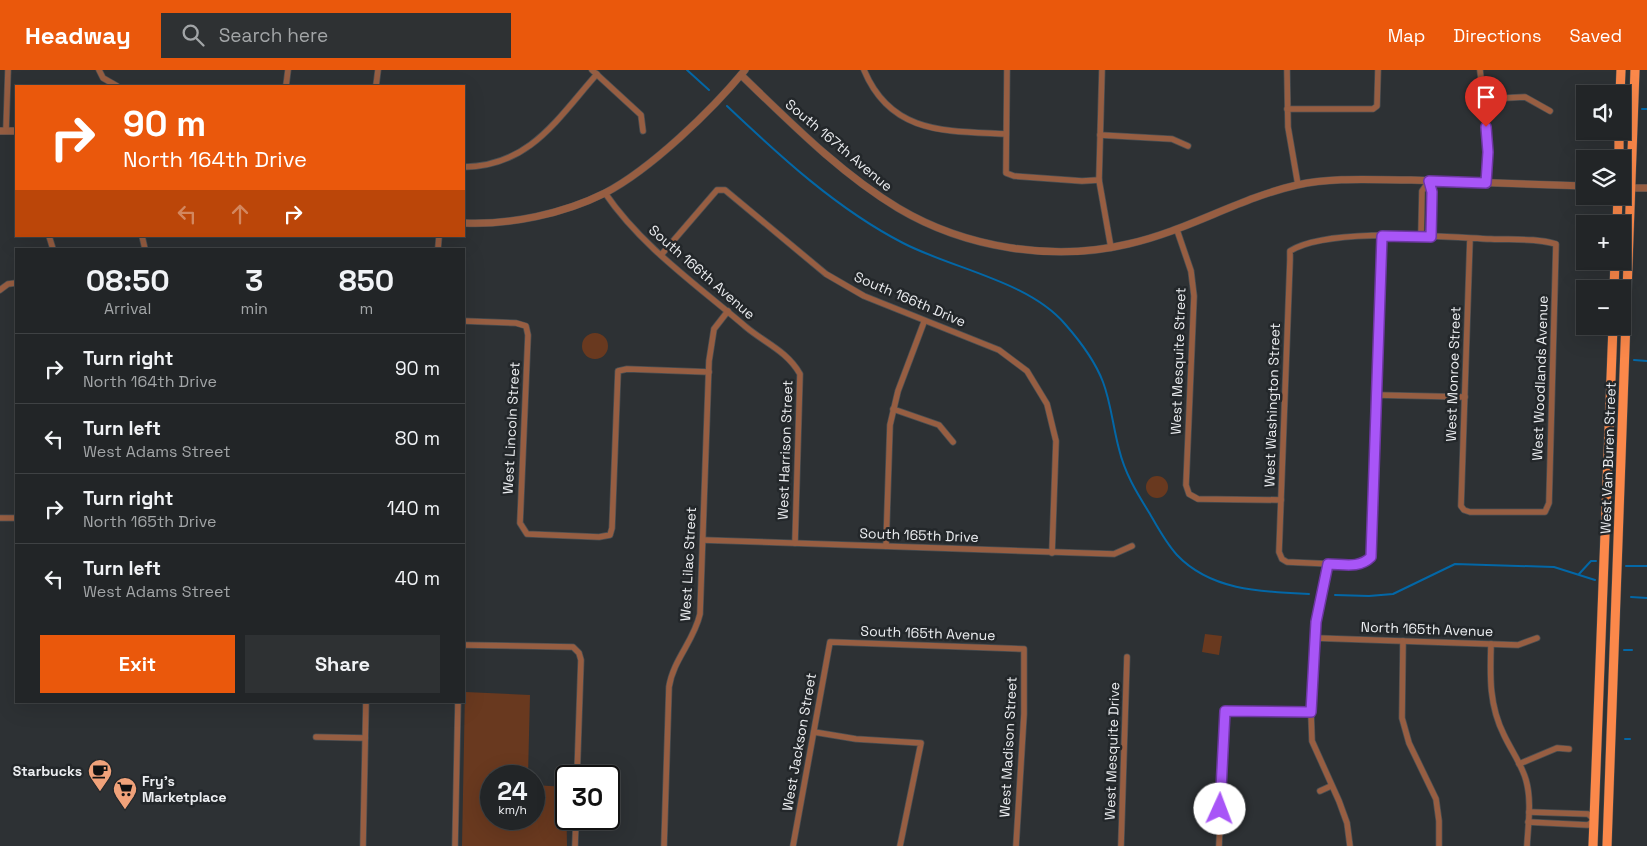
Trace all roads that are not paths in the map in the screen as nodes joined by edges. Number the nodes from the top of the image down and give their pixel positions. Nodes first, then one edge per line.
1 (8, 70) edge
2 (99, 70) edge
3 (288, 70) edge
4 (378, 70) edge
5 (1008, 70) edge
6 (1102, 70) edge
7 (1287, 70) edge
8 (1378, 70) edge
9 (1480, 70) edge
10 (1621, 70) edge
11 (1635, 70) edge
12 (865, 71) edge
13 (595, 72) edge
14 (743, 73) edge
15 (116, 85) edge
16 (286, 85) edge
17 (376, 85) edge
18 (1620, 85) edge
19 (1483, 99) junction
20 (1287, 109) junction
21 (1550, 111) dead end
22 (3, 131) edge
23 (643, 131) dead end
24 (1006, 134) junction
25 (1100, 135) junction
26 (1188, 146) dead end
27 (1629, 150) edge
28 (465, 167) edge
29 (1099, 180) junction
30 (1429, 181) junction
31 (1486, 183) junction
32 (1298, 185) junction
33 (1576, 186) edge
34 (1631, 188) edge
35 (1647, 188) edge
36 (605, 193) junction
37 (1626, 205) edge
38 (465, 223) edge
39 (1177, 230) junction
40 (1382, 236) junction
41 (1421, 236) junction
42 (1431, 237) junction
43 (1470, 238) junction
44 (1111, 248) junction
45 (661, 255) junction
46 (15, 282) edge
47 (0, 290) edge
48 (728, 310) junction
49 (465, 321) edge
50 (924, 322) junction
51 (1613, 335) edge
52 (792, 360) joint
53 (709, 372) junction
54 (1377, 395) junction
55 (1465, 397) junction
56 (893, 409) junction
57 (953, 442) dead end
58 (1281, 500) junction
59 (1464, 510) joint
60 (0, 518) edge
61 (15, 518) edge
62 (703, 540) junction
63 (795, 543) junction
64 (886, 546) junction
65 (1132, 546) dead end
66 (1052, 552) junction
67 (1328, 564) junction
68 (1605, 564) junction
69 (1616, 631) junction
70 (1315, 638) junction
71 (1538, 638) dead end
72 (1403, 641) junction
73 (830, 642) joint
74 (1491, 644) junction
75 (465, 645) edge
76 (1024, 649) joint
77 (1127, 657) dead end
78 (366, 703) edge
79 (458, 703) edge
80 (1311, 712) junction
81 (814, 732) junction
82 (316, 736) dead end
83 (365, 738) junction
84 (1569, 749) dead end
85 (1519, 764) junction
86 (577, 765) edge
87 (1331, 786) junction
88 (1320, 791) dead end
89 (1529, 812) junction
90 (1595, 820) junction
91 (1609, 820) junction
92 (1528, 822) junction
93 (576, 830) edge
94 (363, 846) edge
95 (455, 846) edge
96 (575, 846) edge
97 (664, 846) edge
98 (794, 846) edge
99 (900, 846) edge
100 (1016, 846) edge
101 (1121, 846) edge
102 (1219, 846) edge
103 (1350, 846) edge
104 (1439, 846) edge
105 (1527, 846) edge
106 (1593, 846) edge
107 (1607, 846) edge

1 - 22 street
2 - 15 street
3 - 16 street
4 - 17 street
5 - 24 street
6 - 25 street
7 - 20 street
8 - 20 street
9 - 19 street
10 - 18 main road
11 - 27 main road, West Van Buren Street
12 - 24 street
13 - 23 street
13 - 28 street
14 - 36 street
14 - 44 street, South 167th Avenue
19 - 21 street
19 - 31 street
20 - 32 street
24 - 29 street
25 - 26 street
25 - 29 street
29 - 44 street
30 - 31 street, South 167th Avenue
30 - 32 street, South 167th Avenue
30 - 41 street
30 - 42 street
31 - 33 street, South 167th Avenue
32 - 39 street, South 167th Avenue
34 - 35 street
36 - 38 street
36 - 45 street, South 166th Avenue
37 - 69 main road, West Van Buren Street
39 - 44 street, South 167th Avenue
39 - 58 street, West Mesquite Street
40 - 41 street
40 - 54 street
40 - 58 street, West Washington Street
41 - 42 street
42 - 43 street
43 - 55 street, West Monroe Street
43 - 59 street, West Woodlands Avenue
45 - 48 street, South 166th Avenue
45 - 50 street, South 166th Drive
46 - 47 street
48 - 52 street, South 166th Avenue
48 - 53 street, West Lilac Street
49 - 53 street, West Lincoln Street
50 - 56 street
50 - 66 street, South 166th Drive
51 - 68 main road, West Van Buren Street
52 - 63 street, West Harrison Street
53 - 62 street, West Lilac Street
54 - 55 street
54 - 67 street
55 - 59 street, West Monroe Street
56 - 57 street
56 - 64 street
58 - 67 street, West Washington Street
60 - 61 street
62 - 63 street, South 165th Drive
62 - 97 street, West Lilac Street
63 - 64 street, South 165th Drive
64 - 66 street, South 165th Drive
65 - 66 street, South 165th Drive
67 - 70 street
68 - 69 main road
68 - 90 main road, West Van Buren Street
69 - 91 main road, West Van Buren Street
70 - 72 street, North 165th Avenue
70 - 80 street
71 - 74 street, North 165th Avenue
72 - 74 street, North 165th Avenue
72 - 104 street
73 - 76 street, South 165th Avenue
73 - 81 street, West Jackson Street
74 - 85 street
75 - 86 street
76 - 100 street, West Madison Street
77 - 101 street, West Mesquite Drive
78 - 83 street
79 - 95 street
80 - 87 street
80 - 102 street
81 - 98 street, West Jackson Street
81 - 99 street
82 - 83 street
83 - 94 street
84 - 85 street
85 - 89 street
87 - 88 street
87 - 103 street
89 - 90 street
89 - 92 street
90 - 91 main road
90 - 92 street
90 - 106 main road, West Van Buren Street
91 - 107 main road, West Van Buren Street
92 - 105 street
93 - 96 street

